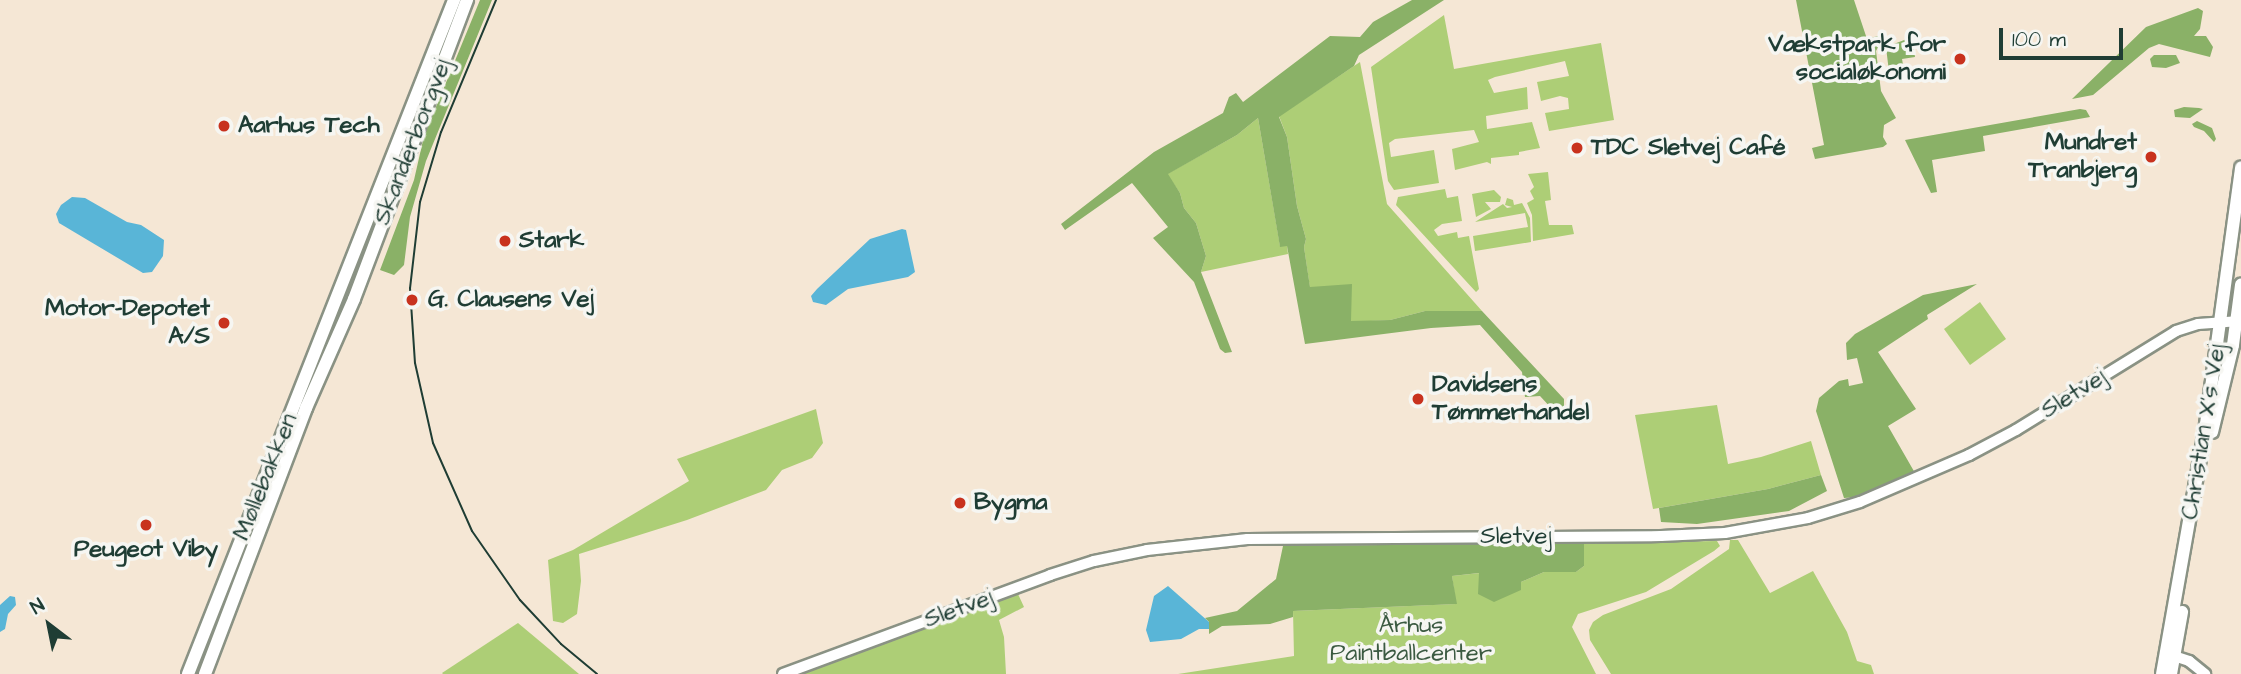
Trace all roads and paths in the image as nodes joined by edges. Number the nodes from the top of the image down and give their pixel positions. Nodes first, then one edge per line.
1 (454, 0) edge
2 (467, 0) edge
3 (2241, 167) edge
4 (346, 274) junction
5 (361, 280) junction
6 (2241, 285) edge
7 (2239, 321) edge
8 (2222, 322) junction
9 (2170, 655) junction
10 (188, 674) edge
11 (205, 674) edge
12 (783, 674) edge
13 (2162, 674) edge
14 (2171, 674) edge
15 (2204, 674) edge

1 - 4 main road, Skanderborgvej
2 - 5 main road, Skanderborgvej
3 - 8 main road, Christian X's Vej
4 - 5 street
4 - 10 main road, Møllebakken
5 - 11 main road, Møllebakken
6 - 7 main road, Christian X's Vej
7 - 8 street, Sletvej
7 - 9 main road, Christian X's Vej
8 - 9 main road, Christian X's Vej
8 - 12 street, Sletvej
9 - 13 main road
9 - 14 main road
9 - 15 street

